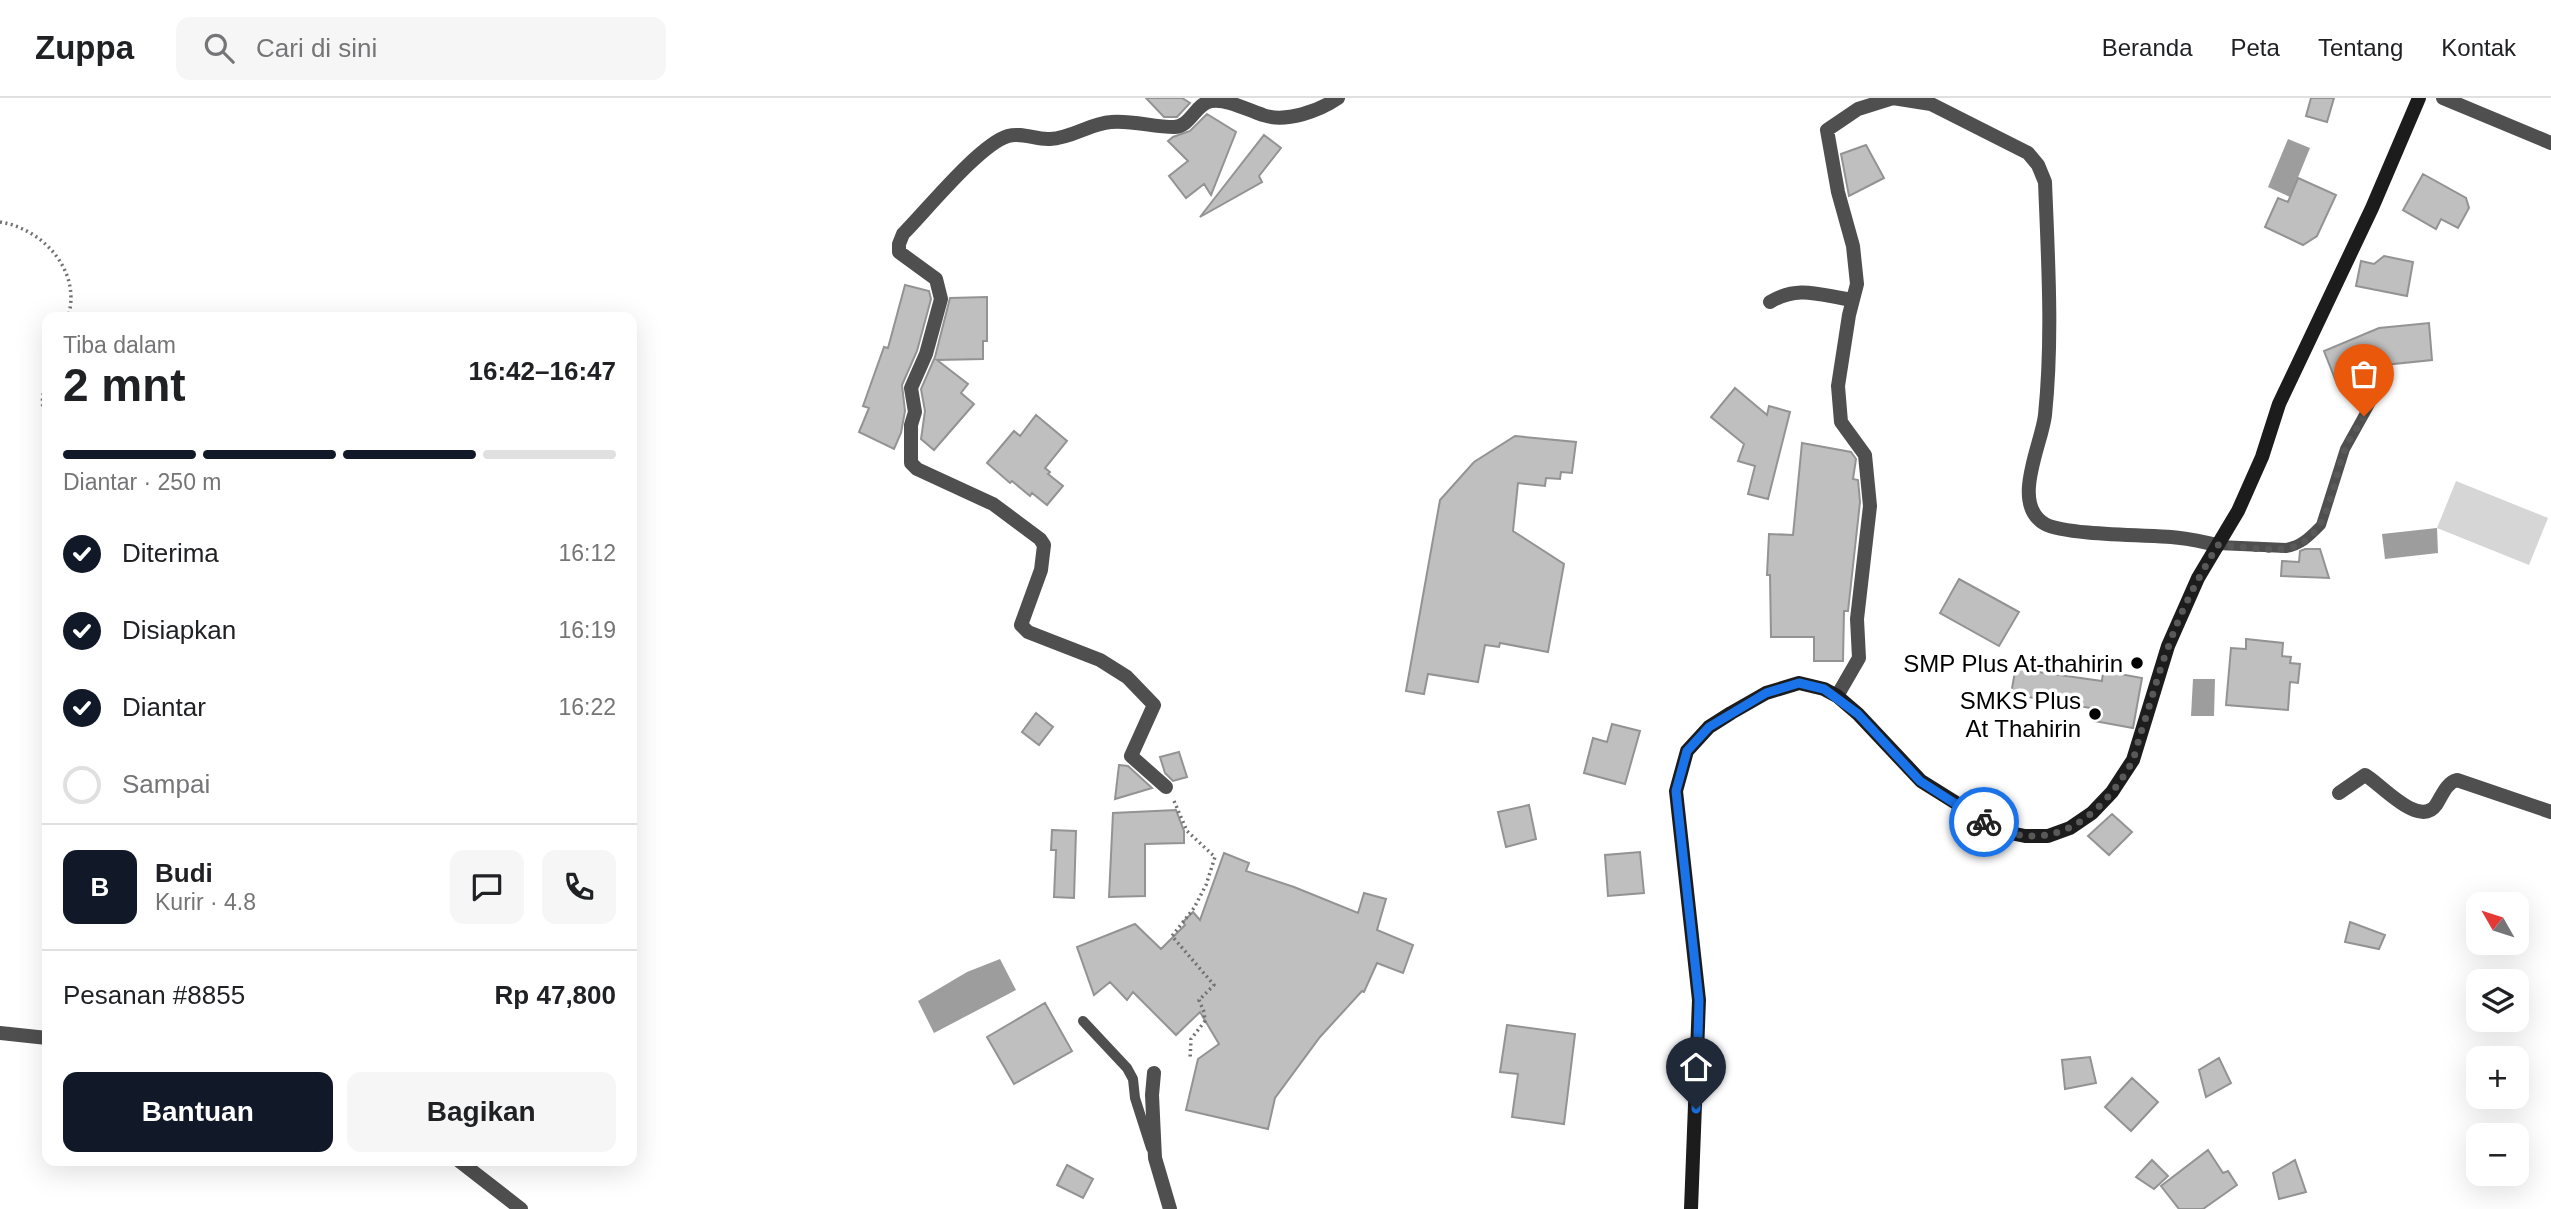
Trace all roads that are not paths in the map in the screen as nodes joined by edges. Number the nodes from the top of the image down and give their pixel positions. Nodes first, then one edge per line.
1 (1338, 98) edge
2 (2419, 98) edge
3 (2442, 98) edge
4 (2551, 143) edge
5 (1853, 300) junction
6 (1770, 302) dead end
7 (2379, 386) dead end
8 (2218, 545) junction
9 (1837, 696) junction
10 (1166, 787) road end
11 (2339, 793) dead end
12 (2551, 812) edge
13 (1083, 1021) dead end
14 (0, 1033) edge
15 (42, 1037) edge
16 (1154, 1073) dead end
17 (1154, 1158) junction
18 (466, 1166) edge
19 (521, 1209) edge
20 (1170, 1209) edge
21 (1691, 1209) edge

1 - 10 street
2 - 8 street
3 - 4 street
5 - 6 street
5 - 8 street
5 - 9 street
7 - 8 lane
8 - 9 street
9 - 21 street
11 - 12 street
13 - 17 lane
14 - 15 street
16 - 17 street
17 - 20 street
18 - 19 street

